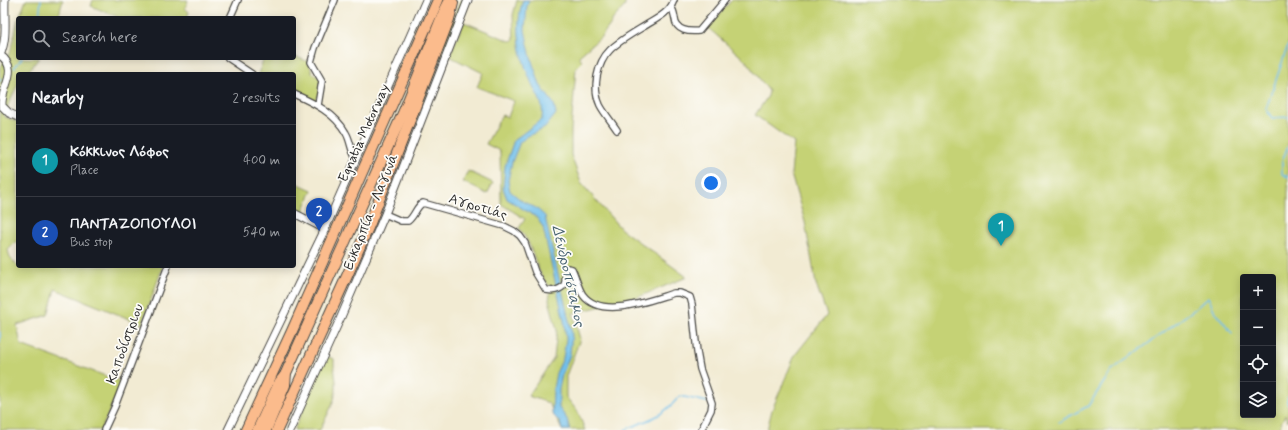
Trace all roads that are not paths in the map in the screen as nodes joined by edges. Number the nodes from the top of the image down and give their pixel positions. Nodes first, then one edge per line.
1 (5, 0) edge
2 (238, 0) edge
3 (335, 0) edge
4 (426, 0) edge
5 (438, 0) edge
6 (450, 0) edge
7 (454, 0) edge
8 (468, 0) edge
9 (674, 0) edge
10 (724, 0) edge
11 (671, 7) junction
12 (231, 16) edge
13 (0, 55) edge
14 (231, 60) edge
15 (249, 72) edge
16 (296, 95) edge
17 (318, 105) junction
18 (16, 116) edge
19 (617, 130) dead end
20 (356, 158) junction
21 (296, 214) edge
22 (385, 214) junction
23 (325, 229) junction
24 (167, 268) edge
25 (286, 373) junction
26 (104, 430) edge
27 (228, 430) edge
28 (246, 430) edge
29 (257, 430) edge
30 (266, 430) edge
31 (278, 430) edge
32 (290, 430) edge
33 (701, 430) edge

1 - 13 street
2 - 12 street
3 - 17 street
4 - 20 street
5 - 28 highway, Egnatia Motorway
6 - 25 highway, Egnatia Motorway
7 - 31 highway
8 - 22 street, Ευκαρπία - Λαγυνά
9 - 11 street
10 - 11 street
11 - 19 street
13 - 18 street
14 - 15 street
16 - 17 street
17 - 20 street
20 - 23 street
21 - 23 street
22 - 32 street, Ευκαρπία - Λαγυνά
22 - 33 street, Αγροτιάς
23 - 27 street
24 - 26 street, Καποδίστριου
25 - 29 highway
25 - 30 highway, Egnatia Motorway

